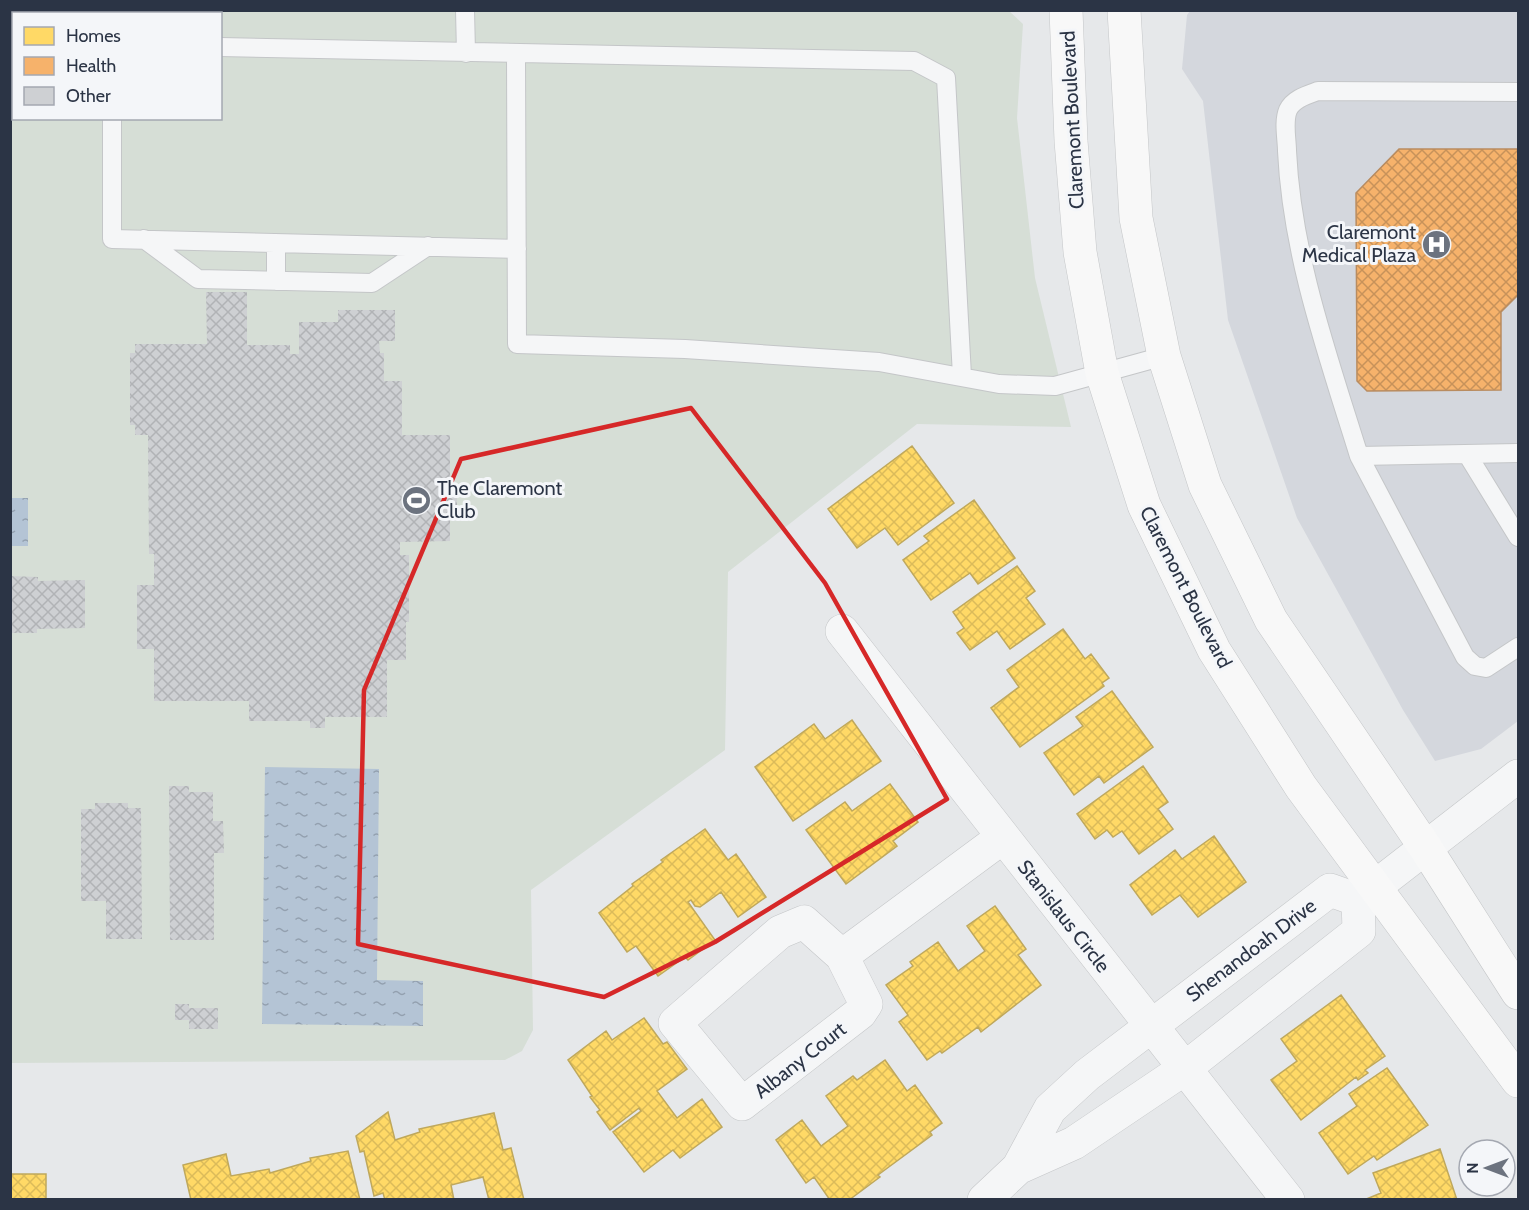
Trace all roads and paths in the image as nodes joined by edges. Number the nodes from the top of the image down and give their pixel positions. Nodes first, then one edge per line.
1 (465, 10) edge
2 (1066, 10) edge
3 (1124, 10) edge
4 (222, 47) edge
5 (466, 53) junction
6 (516, 55) junction
7 (1518, 92) edge
8 (112, 120) edge
9 (144, 239) junction
10 (276, 243) junction
11 (428, 246) junction
12 (517, 249) junction
13 (276, 281) junction
14 (1164, 356) junction
15 (1102, 373) junction
16 (962, 376) junction
17 (1518, 453) edge
18 (1467, 454) junction
19 (1359, 456) junction
20 (1518, 537) edge
21 (842, 631) dead end
22 (1518, 647) edge
23 (1518, 776) edge
24 (1003, 837) junction
25 (1425, 847) junction
26 (1367, 894) junction
27 (842, 956) junction
28 (1518, 993) edge
29 (1151, 1027) junction
30 (1184, 1069) junction
31 (1518, 1081) edge
32 (1018, 1168) junction
33 (984, 1200) edge
34 (1288, 1200) edge

1 - 5 lane
2 - 15 main road, Claremont Boulevard
3 - 14 main road
4 - 5 lane
5 - 6 lane
6 - 12 lane
6 - 16 lane
7 - 19 lane
8 - 9 lane
9 - 10 lane
9 - 13 lane
10 - 11 lane
10 - 13 lane
11 - 12 lane
11 - 13 lane
12 - 16 lane
14 - 15 lane
14 - 25 main road
15 - 16 lane
15 - 26 main road, Claremont Boulevard
17 - 18 lane
18 - 19 lane
18 - 20 lane
19 - 22 lane
21 - 24 street, Stanislaus Circle
23 - 25 street
24 - 27 street
24 - 29 street, Stanislaus Circle
25 - 26 street
25 - 28 main road
26 - 29 street, Shenandoah Drive
26 - 30 street, Shenandoah Drive
26 - 31 main road, Claremont Boulevard
27 - 27 street, Albany Court
29 - 30 street, Stanislaus Circle
29 - 32 street, Shenandoah Drive
30 - 32 street, Shenandoah Drive
30 - 34 street, Stanislaus Circle
32 - 33 street, Shenandoah Drive

